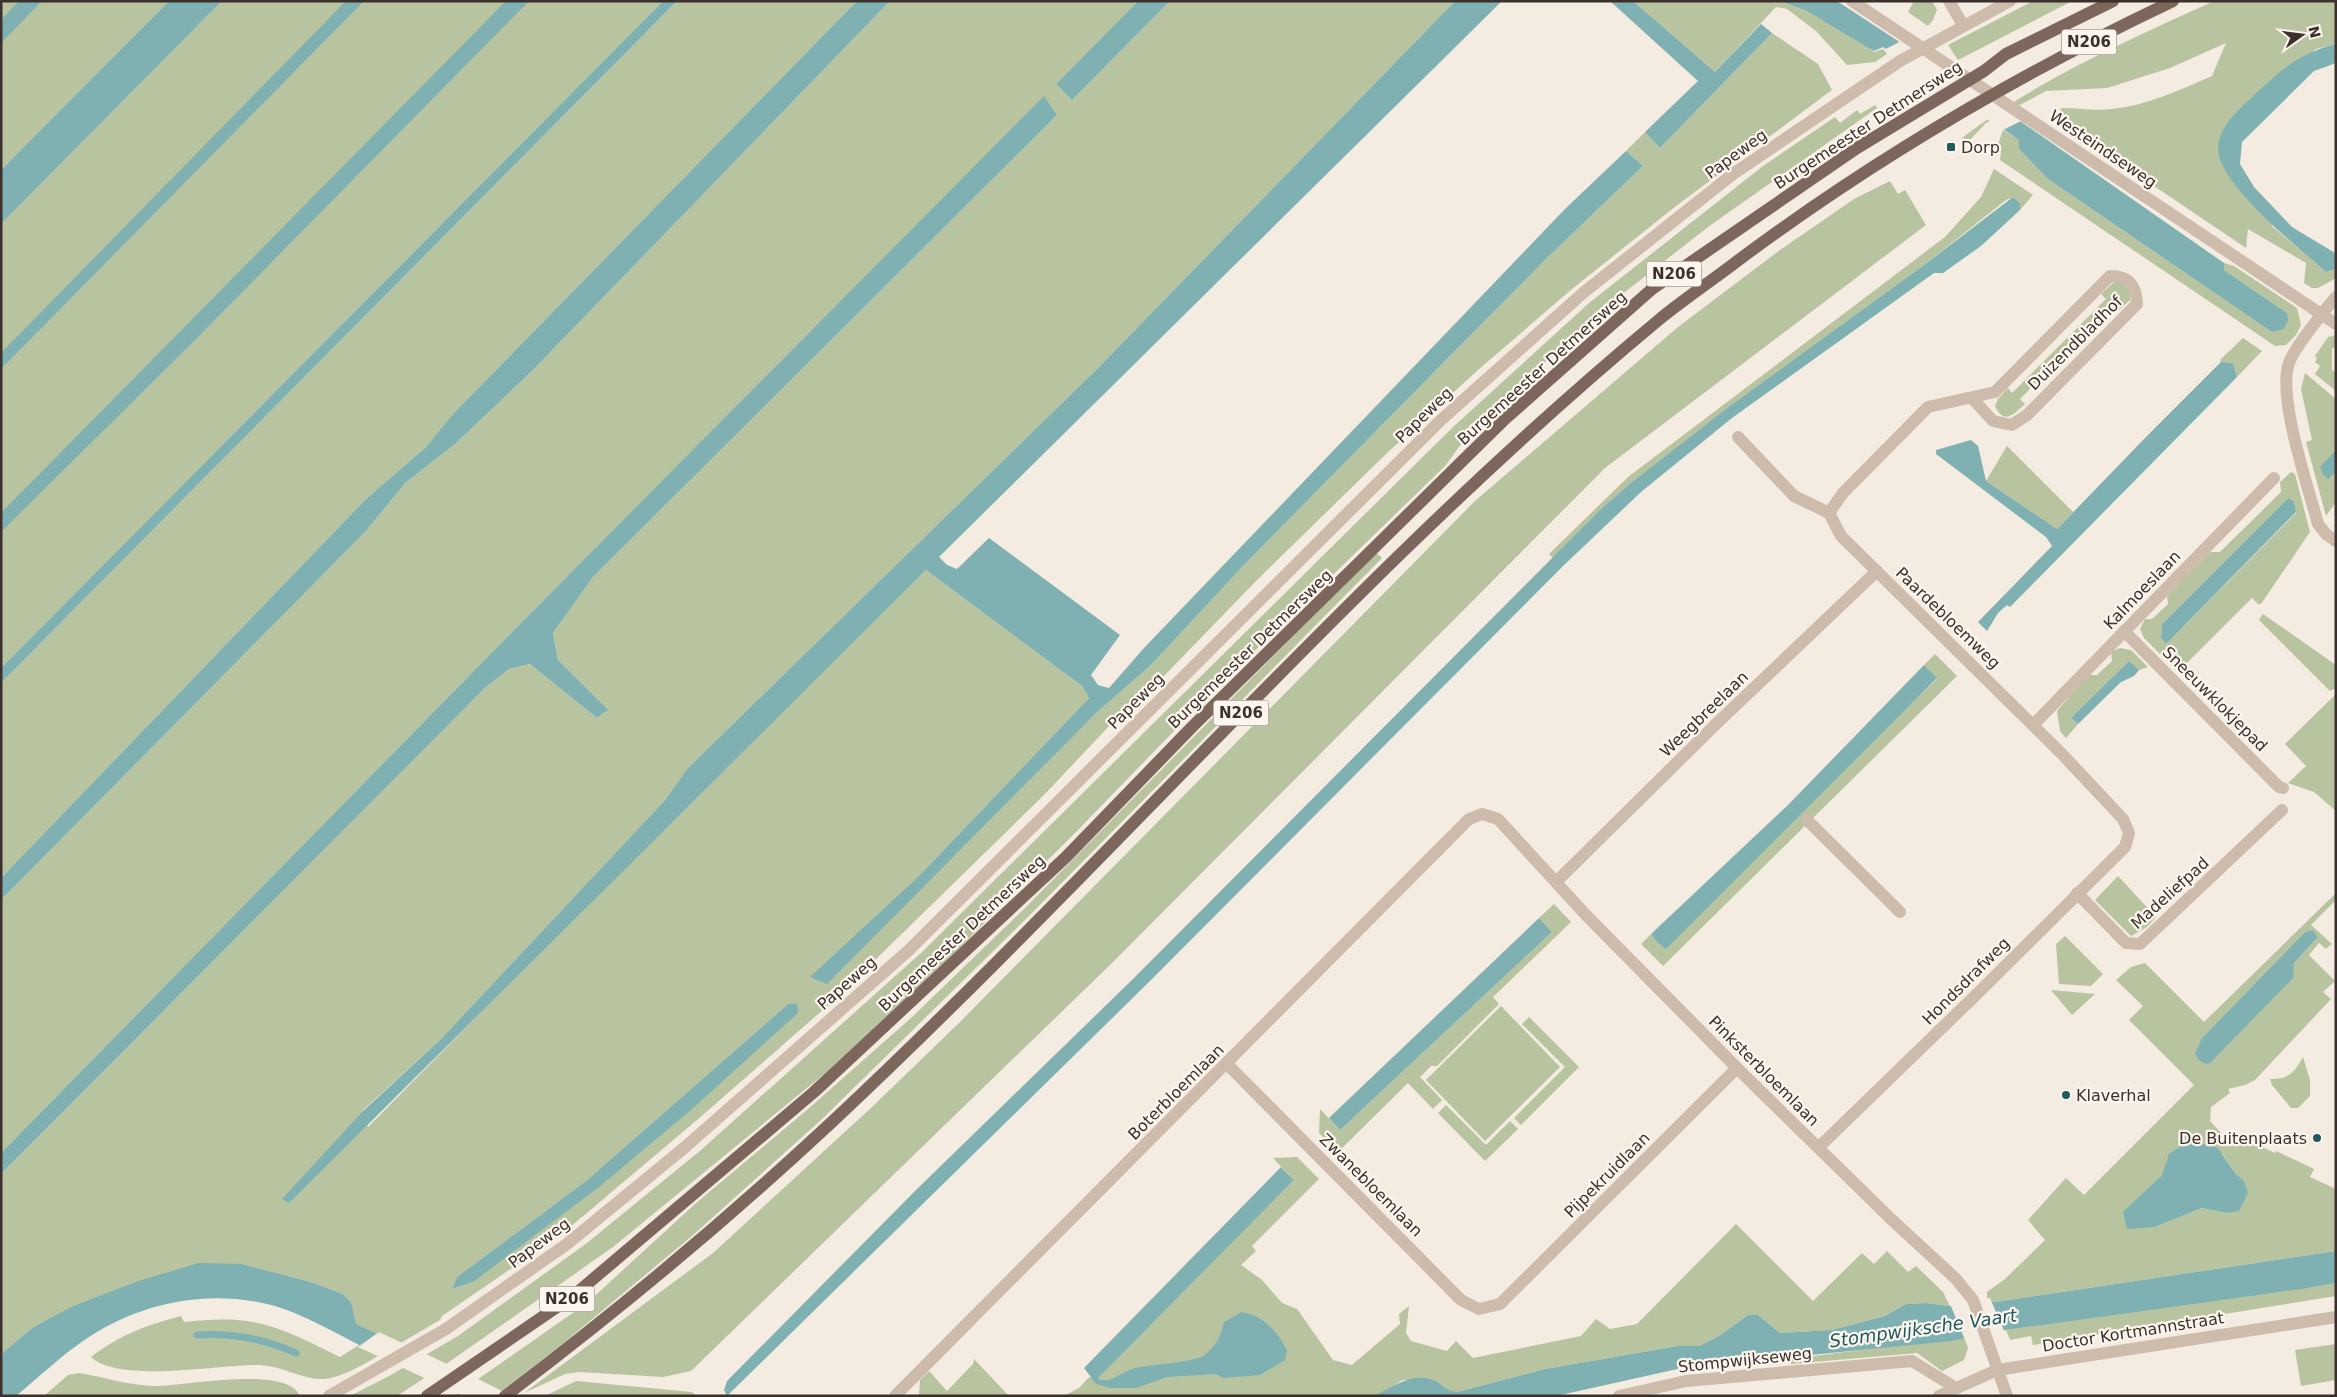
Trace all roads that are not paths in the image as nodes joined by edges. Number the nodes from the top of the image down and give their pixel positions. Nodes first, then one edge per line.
1 (1852, 1) edge
2 (1949, 1) edge
3 (2010, 1) edge
4 (2114, 1) edge
5 (2173, 1) edge
6 (1963, 25) junction
7 (2336, 298) edge
8 (2322, 314) junction
9 (2336, 324) edge
10 (1972, 398) junction
11 (1738, 437) dead end
12 (2274, 478) dead end
13 (1829, 513) junction
14 (2336, 541) edge
15 (1877, 571) junction
16 (2124, 631) junction
17 (2033, 725) junction
18 (2283, 788) dead end
19 (2282, 810) dead end
20 (1482, 814) joint
21 (1807, 820) dead end
22 (2129, 833) joint
23 (1556, 882) junction
24 (2077, 893) junction
25 (1900, 912) dead end
26 (1227, 1064) junction
27 (1737, 1068) junction
28 (1819, 1148) junction
29 (1500, 1304) joint
30 (2336, 1317) edge
31 (1997, 1370) junction
32 (1956, 1388) junction
33 (507, 1394) edge
34 (329, 1396) edge
35 (427, 1396) edge
36 (895, 1396) edge
37 (1619, 1396) edge
38 (1939, 1396) edge
39 (2007, 1396) edge

1 - 8 street, Westeindseweg
2 - 6 street
3 - 6 street, Papeweg
4 - 35 main road, Burgemeester Detmersweg / N206
5 - 33 main road, N206
6 - 34 street, Papeweg
7 - 8 street
8 - 9 street, Westeindseweg
8 - 14 street
10 - 10 street, Duizendbladhof
10 - 13 street, Duizendbladhof
11 - 13 street
12 - 16 street, Kalmoeslaan
13 - 15 street, Paardebloemweg
15 - 17 street, Paardebloemweg
15 - 23 street, Weegbreelaan
16 - 17 street, Kalmoeslaan
16 - 18 street, Sneeuwklokjepad
17 - 22 street, Paardebloemweg
19 - 24 street, Madeliefpad
20 - 23 street, Pinksterbloemlaan
20 - 26 street, Boterbloemlaan
21 - 25 street
22 - 24 street, Hondsdrafweg
23 - 27 street, Pinksterbloemlaan
24 - 28 street, Hondsdrafweg
26 - 29 street, Zwanebloemlaan
26 - 36 street, Boterbloemlaan
27 - 28 street, Pinksterbloemlaan
27 - 29 street, Pijpekruidlaan
28 - 31 street, Pinksterbloemlaan
30 - 31 street, Doctor Kortmannstraat
31 - 32 street, Doctor Kortmannstraat
31 - 39 street, Pinksterbloemlaan
32 - 37 street, Stompwijkseweg
32 - 38 street, Doctor Kortmannstraat

